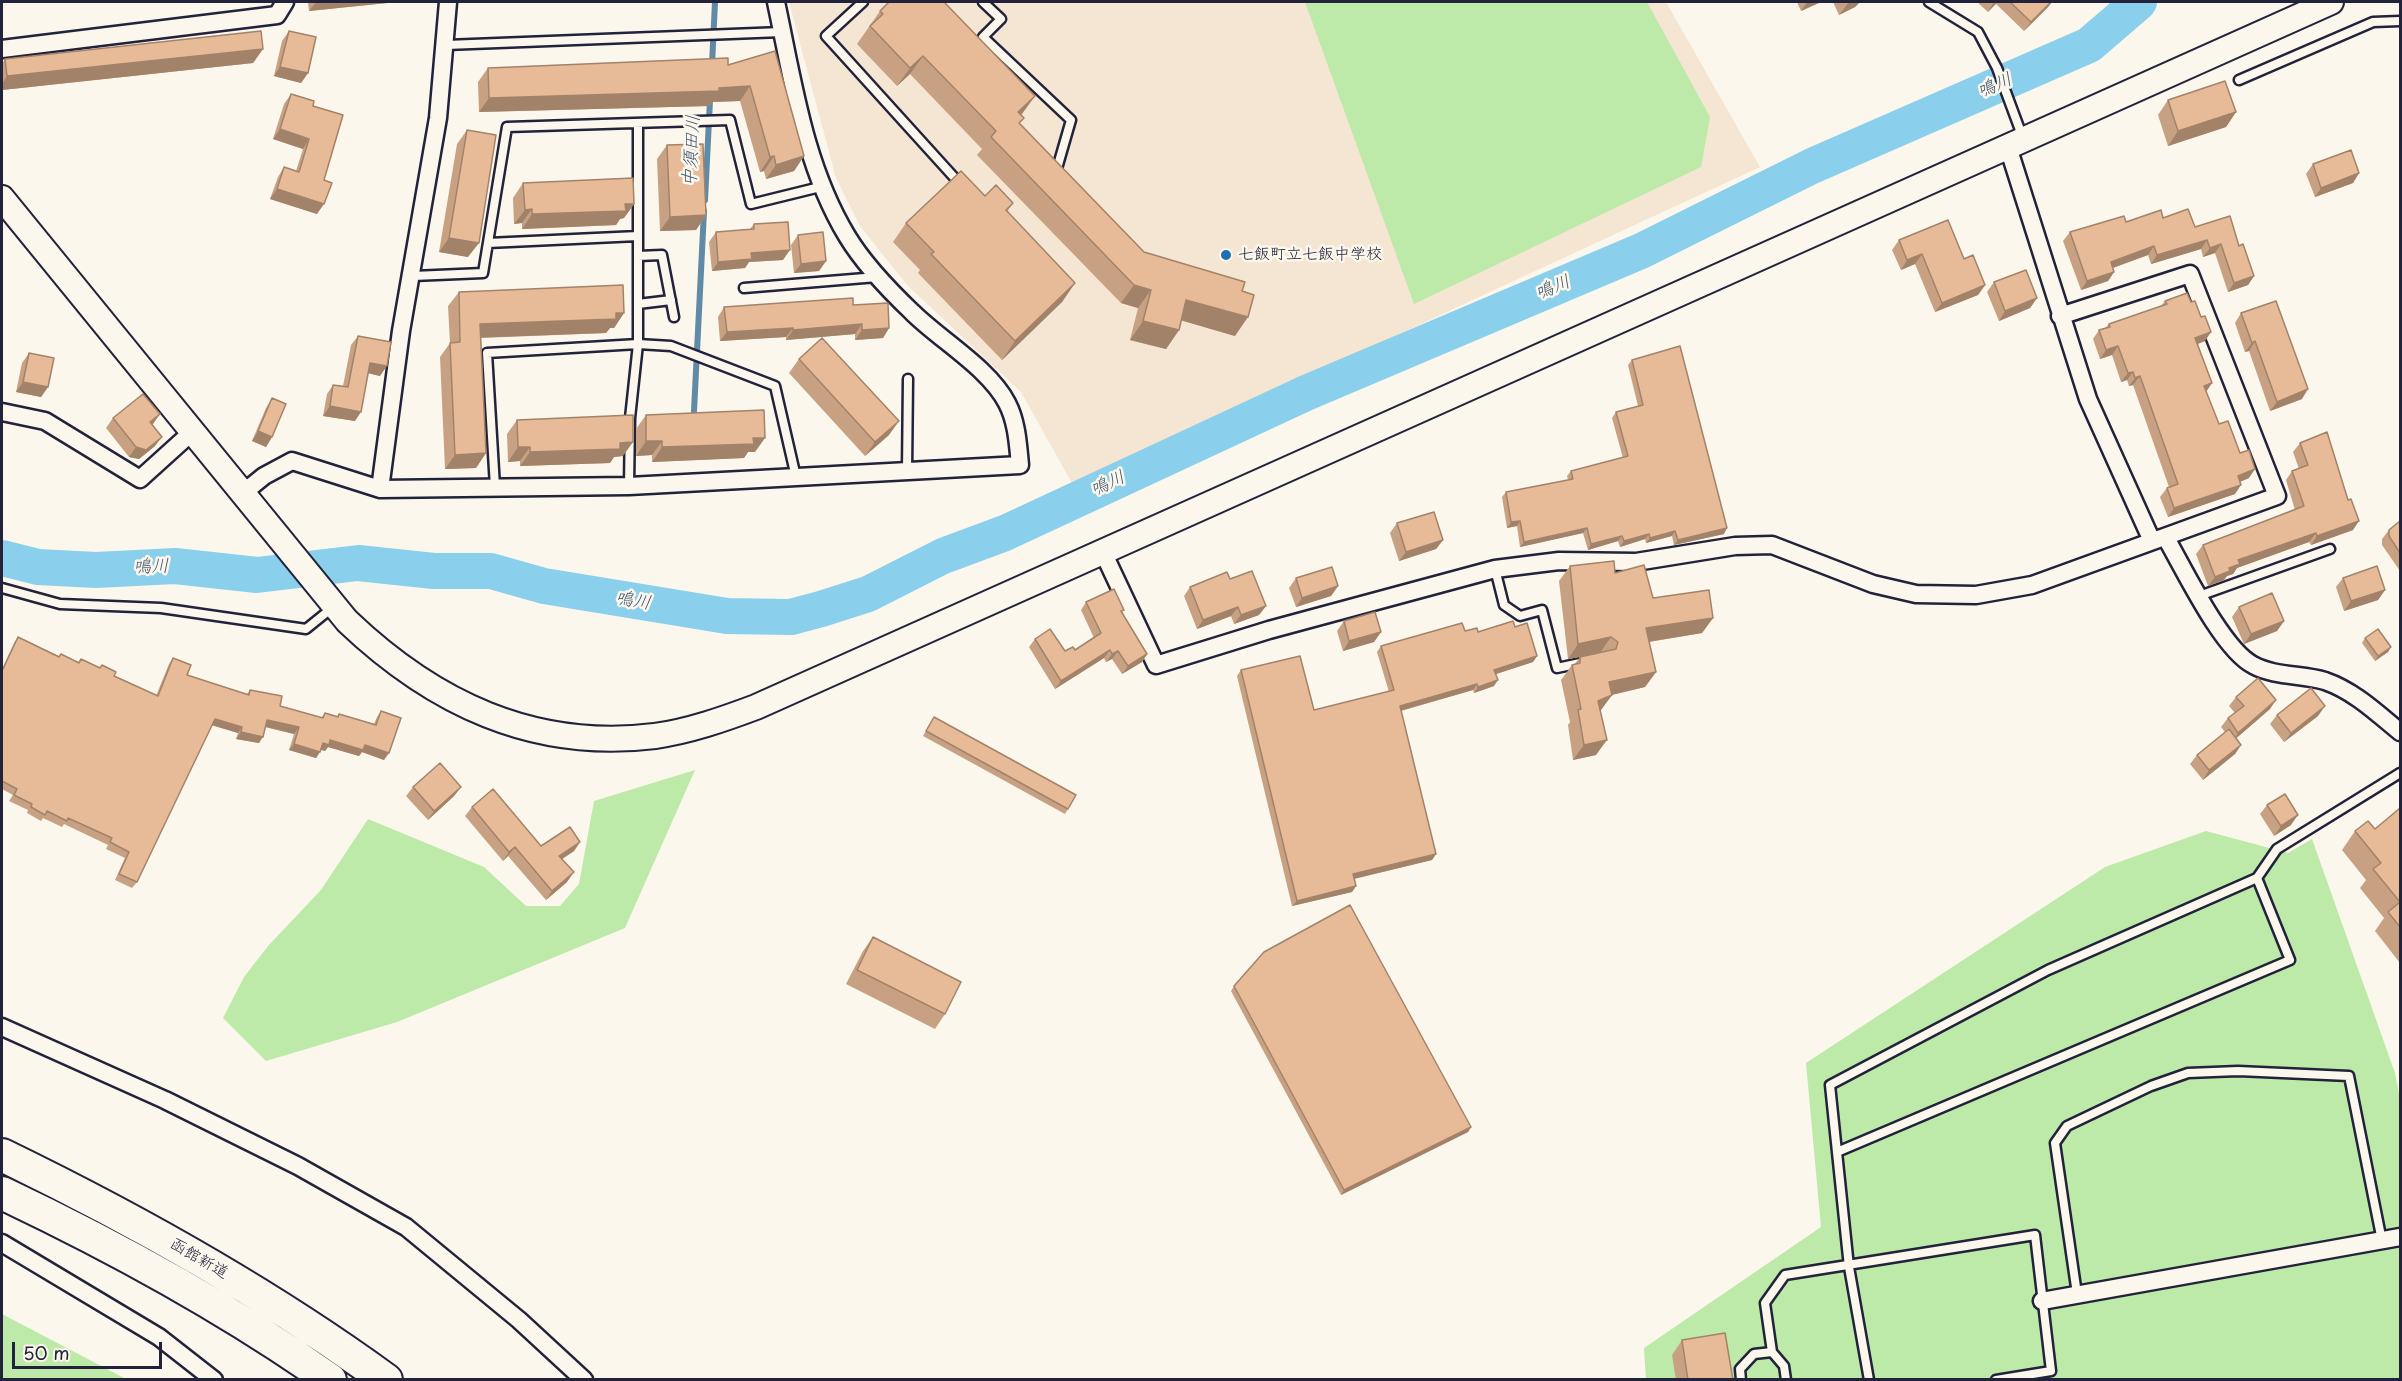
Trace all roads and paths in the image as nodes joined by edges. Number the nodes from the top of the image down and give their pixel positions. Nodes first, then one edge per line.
1 (285, 2) edge
2 (448, 2) edge
3 (776, 2) edge
4 (863, 2) edge
5 (983, 2) edge
6 (1929, 2) edge
7 (2331, 2) edge
8 (2400, 21) edge
9 (782, 32) junction
10 (446, 45) junction
11 (2, 49) edge
12 (2239, 80) dead end
13 (638, 123) junction
14 (2016, 144) junction
15 (1054, 179) edge
16 (820, 187) junction
17 (966, 191) edge
18 (2, 198) edge
19 (638, 236) junction
20 (488, 243) junction
21 (638, 256) junction
22 (413, 276) junction
23 (881, 277) junction
24 (744, 288) dead end
25 (671, 300) junction
26 (638, 304) junction
27 (2060, 316) junction
28 (674, 317) dead end
29 (638, 344) junction
30 (908, 379) dead end
31 (2, 412) edge
32 (192, 432) junction
33 (907, 471) junction
34 (796, 477) junction
35 (629, 486) junction
36 (495, 488) junction
37 (380, 489) junction
38 (243, 493) junction
39 (2159, 539) junction
40 (2330, 549) dead end
41 (1103, 552) junction
42 (1495, 569) junction
43 (2, 588) edge
44 (2199, 596) junction
45 (330, 600) junction
46 (1590, 661) edge
47 (2400, 732) edge
48 (2400, 773) edge
49 (2257, 878) junction
50 (2, 1028) edge
51 (1837, 1152) junction
52 (2, 1155) edge
53 (2, 1193) edge
54 (2400, 1238) edge
55 (2382, 1241) junction
56 (2, 1243) edge
57 (1849, 1266) junction
58 (2077, 1294) junction
59 (2042, 1301) junction
60 (1772, 1352) junction
61 (214, 1380) edge
62 (330, 1380) edge
63 (386, 1380) edge
64 (584, 1380) edge
65 (1741, 1380) edge
66 (1786, 1380) edge
67 (1869, 1380) edge
68 (1996, 1380) edge

1 - 11 street
2 - 10 street
3 - 9 street
4 - 17 lane
5 - 15 lane
6 - 14 lane
7 - 14 street
8 - 12 lane
9 - 10 lane
9 - 16 street
10 - 22 street
13 - 16 lane
13 - 19 lane
13 - 20 lane
14 - 27 street
14 - 41 street
16 - 23 street
18 - 32 street
19 - 20 lane
19 - 21 lane
20 - 22 lane
21 - 25 lane
21 - 26 lane
22 - 37 street
23 - 24 lane
23 - 33 street
25 - 26 lane
25 - 28 lane
26 - 29 lane
27 - 39 street
27 - 39 street
29 - 34 lane
29 - 35 lane
29 - 36 lane
30 - 33 lane
31 - 32 street
32 - 38 street
33 - 34 street
34 - 35 street
35 - 36 street
36 - 37 street
37 - 38 street
38 - 45 street
39 - 42 street
39 - 44 street
40 - 44 lane
41 - 42 street
41 - 45 street
42 - 46 lane
43 - 45 lane
44 - 47 street
48 - 49 lane
49 - 51 lane
49 - 51 lane
50 - 64 street
51 - 57 lane
52 - 63 highway, 函館新道
53 - 62 highway, 函館新道
54 - 55 street
55 - 58 street
55 - 58 lane
56 - 61 street
57 - 59 lane
57 - 60 lane
57 - 67 lane
58 - 59 street
59 - 68 lane
60 - 65 lane
60 - 66 lane

